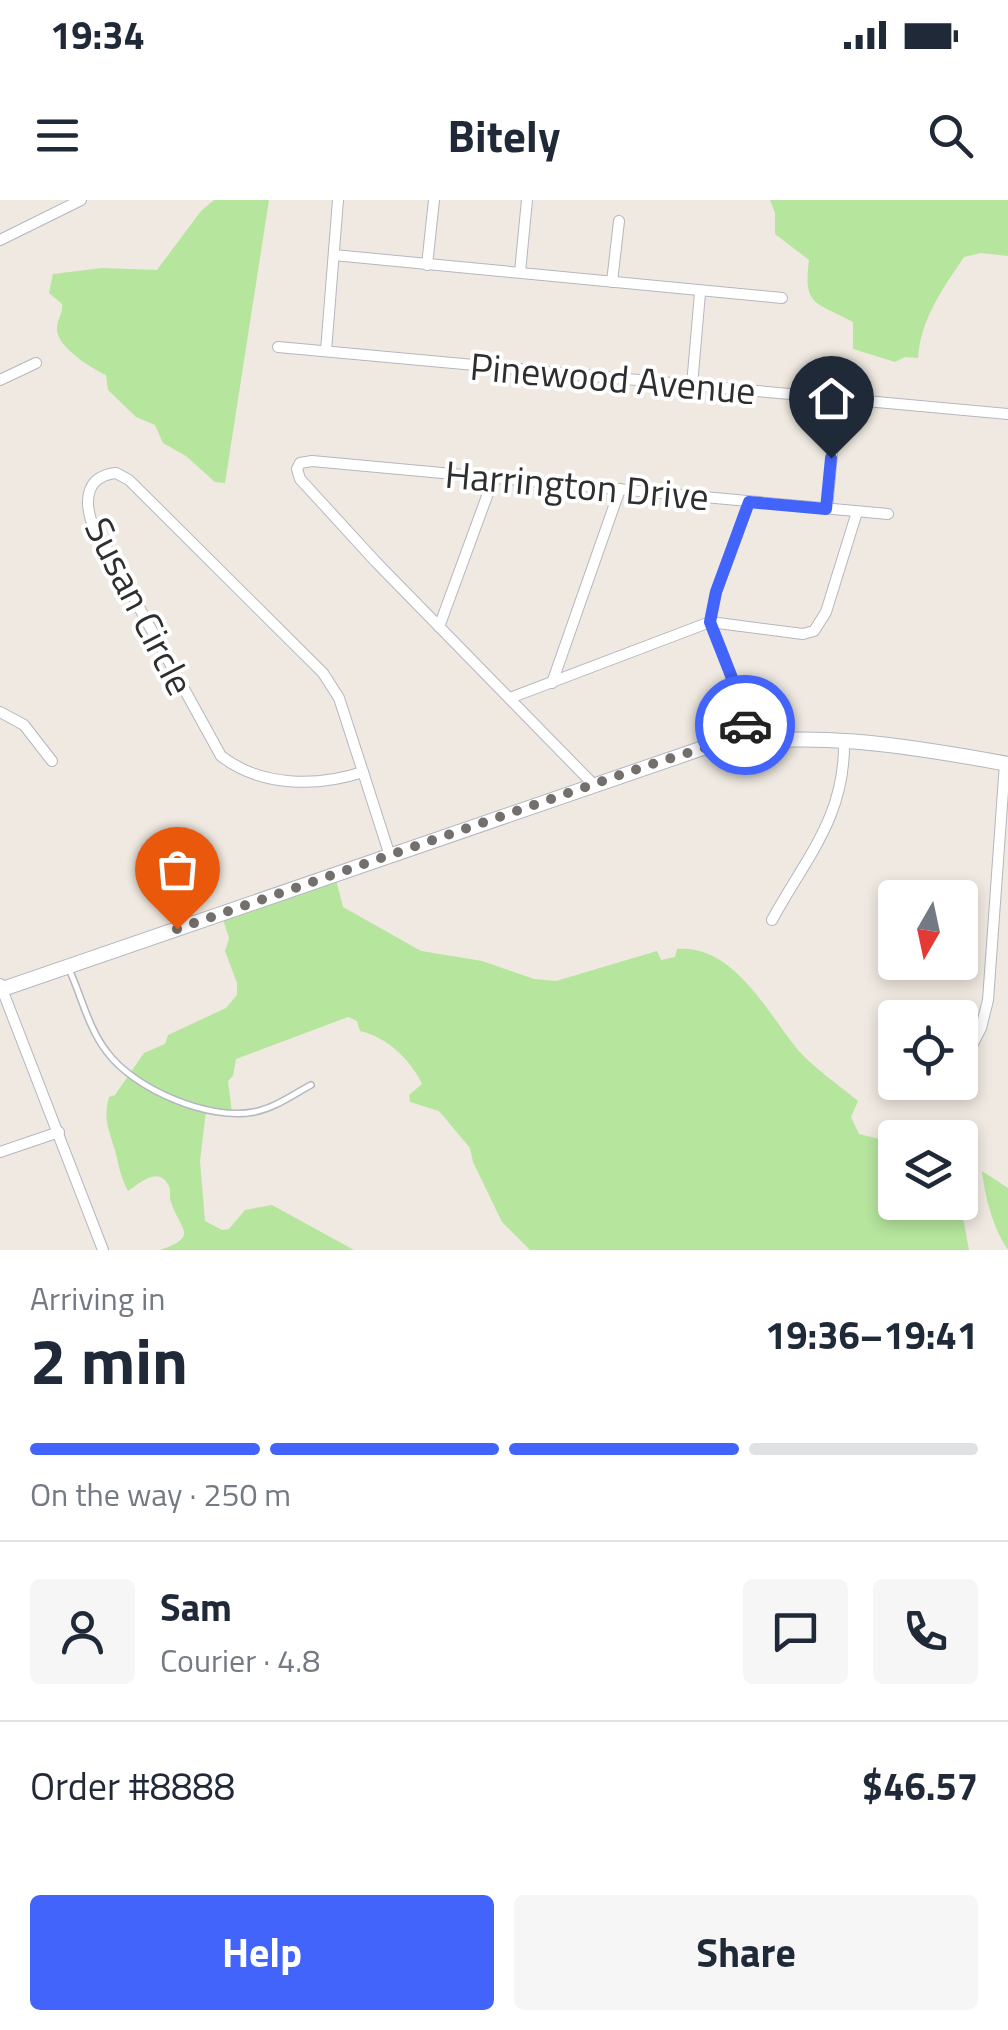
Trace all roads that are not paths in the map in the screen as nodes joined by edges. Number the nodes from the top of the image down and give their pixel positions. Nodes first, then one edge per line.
1 (81, 200) edge
2 (338, 200) edge
3 (434, 200) edge
4 (527, 200) edge
5 (620, 220) dead end
6 (0, 240) edge
7 (334, 255) junction
8 (426, 265) junction
9 (520, 272) junction
10 (612, 282) junction
11 (700, 292) junction
12 (782, 298) dead end
13 (278, 347) dead end
14 (326, 352) junction
15 (36, 362) dead end
16 (0, 380) edge
17 (692, 385) junction
18 (838, 398) junction
19 (1008, 414) edge
20 (494, 477) junction
21 (620, 489) junction
22 (749, 502) junction
23 (826, 509) junction
24 (857, 512) junction
25 (888, 514) dead end
26 (710, 622) junction
27 (439, 627) junction
28 (552, 683) junction
29 (510, 698) junction
30 (0, 712) edge
31 (746, 740) junction
32 (844, 740) junction
33 (52, 761) dead end
34 (1006, 764) edge
35 (363, 772) junction
36 (593, 784) junction
37 (390, 856) junction
38 (772, 920) dead end
39 (67, 966) junction
40 (1, 988) edge
41 (978, 1034) edge
42 (311, 1086) dead end
43 (59, 1132) junction
44 (0, 1152) edge
45 (104, 1250) edge

1 - 6 street
2 - 7 street
3 - 8 street
4 - 9 street
5 - 10 street
7 - 8 street
7 - 14 street
8 - 9 street
9 - 10 street
10 - 11 street
11 - 12 street
11 - 17 street
13 - 14 street, Pinewood Avenue
14 - 17 street, Pinewood Avenue
15 - 16 street
17 - 18 street, Pinewood Avenue
18 - 19 street, Pinewood Avenue
18 - 23 street
20 - 21 street, Harrington Drive
20 - 27 street
20 - 27 street, Harrington Drive
21 - 22 street, Harrington Drive
21 - 28 street
22 - 23 street, Harrington Drive
22 - 26 street
23 - 24 street, Harrington Drive
24 - 25 street, Harrington Drive
24 - 26 street
26 - 28 street
26 - 31 street
27 - 29 street
28 - 29 street
29 - 36 street
30 - 33 street
31 - 32 main road
31 - 36 main road
32 - 34 main road
32 - 38 street
34 - 41 street
35 - 35 street, Susan Circle
35 - 37 street, Susan Circle
36 - 37 main road
37 - 39 main road
39 - 40 main road
39 - 42 lane
40 - 43 street
43 - 44 street
43 - 45 street

